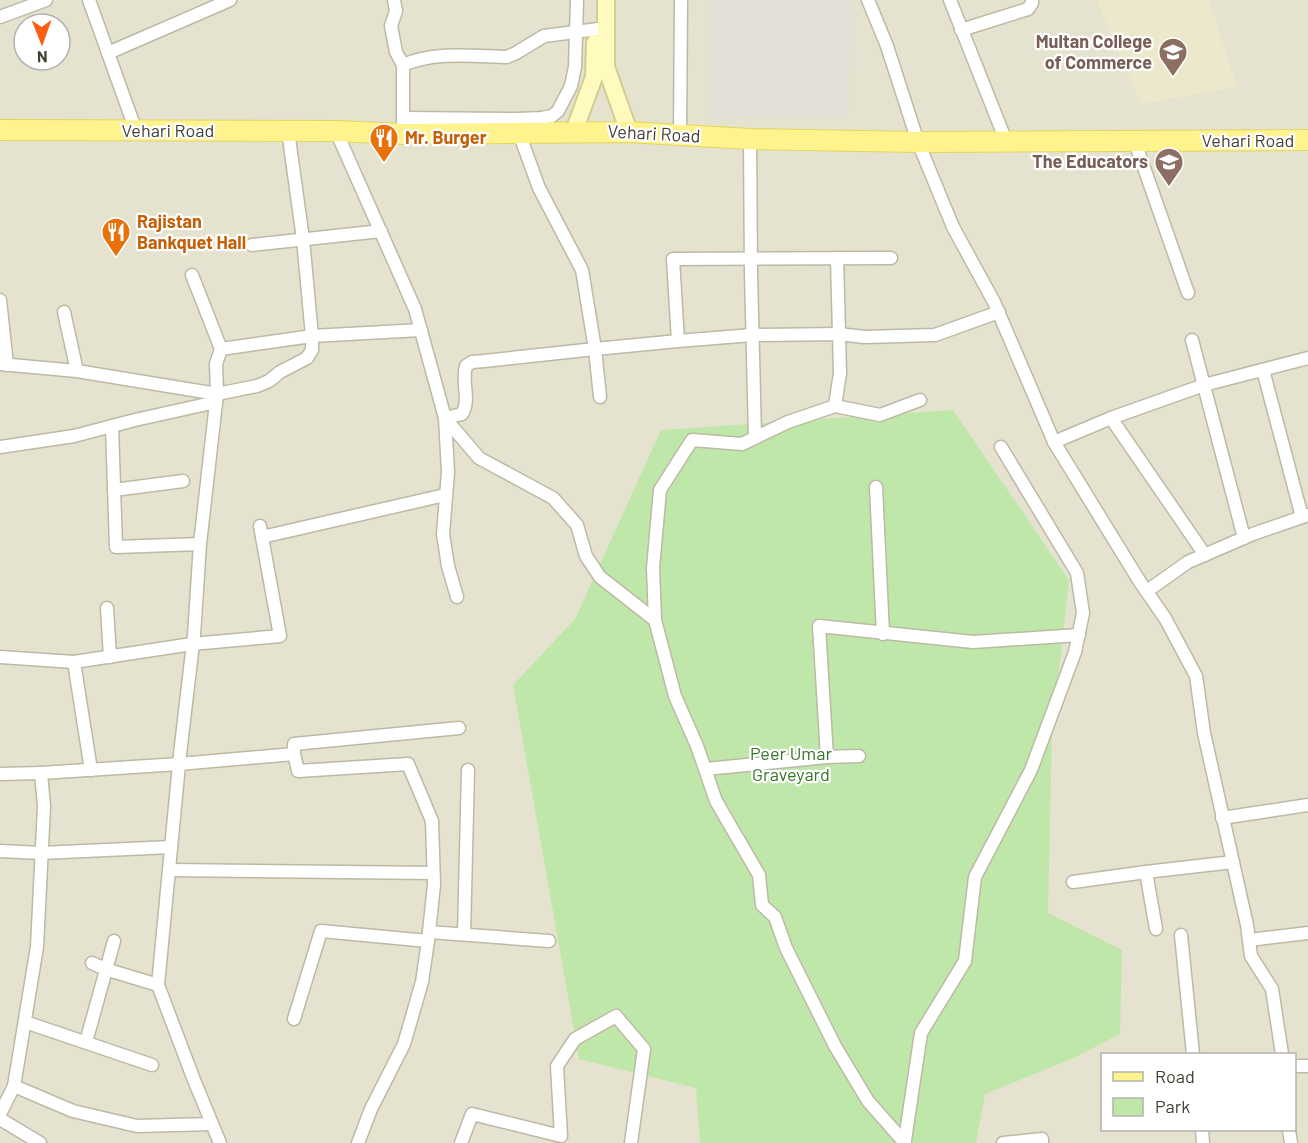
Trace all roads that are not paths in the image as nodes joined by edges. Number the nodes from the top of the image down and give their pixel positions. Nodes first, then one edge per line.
1 (46, 0) edge
2 (89, 0) edge
3 (230, 0) edge
4 (394, 0) edge
5 (577, 0) edge
6 (595, 0) edge
7 (606, 0) edge
8 (681, 0) edge
9 (868, 0) edge
10 (950, 0) edge
11 (1032, 0) edge
12 (0, 17) edge
13 (601, 28) junction
14 (961, 30) junction
15 (575, 32) junction
16 (108, 53) junction
17 (403, 65) junction
18 (403, 126) junction
19 (0, 130) edge
20 (136, 131) junction
21 (288, 131) junction
22 (336, 131) junction
23 (574, 131) junction
24 (629, 132) junction
25 (519, 133) junction
26 (680, 135) junction
27 (750, 139) junction
28 (1308, 140) edge
29 (1006, 141) junction
30 (918, 142) junction
31 (1135, 142) junction
32 (381, 231) junction
33 (303, 239) junction
34 (252, 245) dead end
35 (837, 258) junction
36 (891, 258) dead end
37 (750, 259) junction
38 (192, 275) dead end
39 (1188, 293) dead end
40 (0, 300) edge
41 (64, 312) dead end
42 (999, 312) junction
43 (422, 330) junction
44 (838, 334) junction
45 (752, 335) junction
46 (312, 336) junction
47 (1192, 340) dead end
48 (678, 341) junction
49 (595, 349) junction
50 (221, 350) junction
51 (1308, 358) edge
52 (4, 364) edge
53 (1263, 370) junction
54 (77, 371) junction
55 (1204, 385) junction
56 (600, 397) dead end
57 (217, 398) junction
58 (920, 400) dead end
59 (835, 406) junction
60 (445, 418) junction
61 (1111, 418) junction
62 (112, 426) junction
63 (755, 437) junction
64 (1054, 442) junction
65 (0, 447) edge
66 (1001, 447) dead end
67 (183, 481) dead end
68 (876, 487) dead end
69 (114, 490) junction
70 (445, 495) junction
71 (1305, 516) edge
72 (1244, 538) junction
73 (200, 544) junction
74 (1205, 555) junction
75 (1147, 591) junction
76 (457, 597) dead end
77 (107, 608) dead end
78 (655, 620) junction
79 (883, 634) junction
80 (1079, 635) junction
81 (192, 644) junction
82 (0, 657) edge
83 (110, 657) junction
84 (74, 662) junction
85 (459, 728) dead end
86 (294, 754) junction
87 (859, 756) dead end
88 (827, 757) junction
89 (179, 764) junction
90 (706, 769) junction
91 (91, 770) junction
92 (468, 770) dead end
93 (41, 773) junction
94 (0, 774) edge
95 (1308, 805) edge
96 (1222, 818) junction
97 (171, 847) junction
98 (0, 851) edge
99 (41, 853) junction
100 (1233, 862) junction
101 (170, 870) junction
102 (1146, 872) junction
103 (434, 873) junction
104 (1073, 882) dead end
105 (1156, 929) dead end
106 (1308, 933) edge
107 (464, 934) junction
108 (1181, 935) dead end
109 (428, 936) junction
110 (114, 940) dead end
111 (1249, 940) junction
112 (549, 941) dead end
113 (92, 963) dead end
114 (105, 969) junction
115 (158, 985) junction
116 (294, 1019) dead end
117 (25, 1022) junction
118 (86, 1042) junction
119 (1193, 1053) edge
120 (1282, 1053) edge
121 (152, 1065) dead end
122 (14, 1086) junction
123 (0, 1114) edge
124 (0, 1119) edge
125 (212, 1124) junction
126 (905, 1142) edge
127 (40, 1143) edge
128 (220, 1143) edge
129 (358, 1143) edge
130 (461, 1143) edge
131 (631, 1143) edge
132 (1003, 1143) edge
133 (1042, 1143) edge

1 - 12 street
2 - 16 street
3 - 16 street
4 - 17 street
5 - 15 street
6 - 13 main road
7 - 13 main road
8 - 26 street
9 - 30 street
10 - 14 street
11 - 14 street
13 - 15 street
13 - 23 main road
13 - 24 main road
14 - 29 street
15 - 17 street
15 - 18 street
16 - 20 street
17 - 18 street
18 - 22 main road, Vehari Road
18 - 25 main road, Vehari Road
19 - 20 main road, Vehari Road
20 - 21 main road, Vehari Road
21 - 22 main road, Vehari Road
21 - 33 street
22 - 32 street
23 - 24 main road, Vehari Road
23 - 25 main road, Vehari Road
24 - 26 main road, Vehari Road
25 - 49 street
26 - 27 main road, Vehari Road
27 - 30 main road, Vehari Road
27 - 37 street
28 - 31 main road, Vehari Road
29 - 30 main road, Vehari Road
29 - 31 main road, Vehari Road
30 - 42 street
31 - 39 street
32 - 33 street
32 - 43 street
33 - 34 street
33 - 46 street
35 - 36 street
35 - 37 street
35 - 44 street
37 - 45 street
37 - 48 street
38 - 50 street
40 - 52 street
41 - 54 street
42 - 44 street
42 - 64 street
43 - 46 street
43 - 60 street
44 - 45 street
44 - 59 street
45 - 48 street
45 - 63 street
46 - 50 street
46 - 57 street
47 - 55 street
48 - 49 street
49 - 56 street
49 - 60 street
50 - 57 street
51 - 53 street
52 - 54 street
53 - 55 street
53 - 71 street
54 - 57 street
55 - 61 street
55 - 72 street
57 - 62 street
57 - 73 street
58 - 59 street
59 - 63 street
60 - 70 street
60 - 78 street
61 - 64 street
61 - 74 street
62 - 65 street
62 - 69 street
63 - 78 street
64 - 75 street
66 - 80 street
67 - 69 street
68 - 79 street
69 - 73 street
70 - 76 street
70 - 81 street
71 - 72 street
72 - 74 street
73 - 81 street
74 - 75 street
75 - 96 street
77 - 83 street
78 - 90 street
79 - 80 street
79 - 88 street
80 - 126 street
81 - 83 street
81 - 89 street
82 - 84 street
83 - 84 street
84 - 91 street
85 - 86 street
86 - 89 street
86 - 103 street
87 - 88 street
88 - 90 street
89 - 91 street
89 - 97 street
90 - 126 street
91 - 93 street
92 - 107 street
93 - 94 street
93 - 99 street
95 - 96 street
96 - 100 street
97 - 99 street
97 - 101 street
98 - 99 street
99 - 117 street
100 - 102 street
100 - 111 street
101 - 103 street
101 - 115 street
102 - 104 street
102 - 105 street
103 - 109 street
106 - 111 street
107 - 109 street
107 - 112 street
108 - 119 street
109 - 116 street
109 - 129 street
110 - 114 street
111 - 120 street
113 - 114 street
114 - 115 street
114 - 118 street
115 - 125 street
117 - 118 street
117 - 122 street
118 - 121 street
122 - 123 street
122 - 125 street
124 - 127 street
125 - 128 street
130 - 131 street
132 - 133 street

